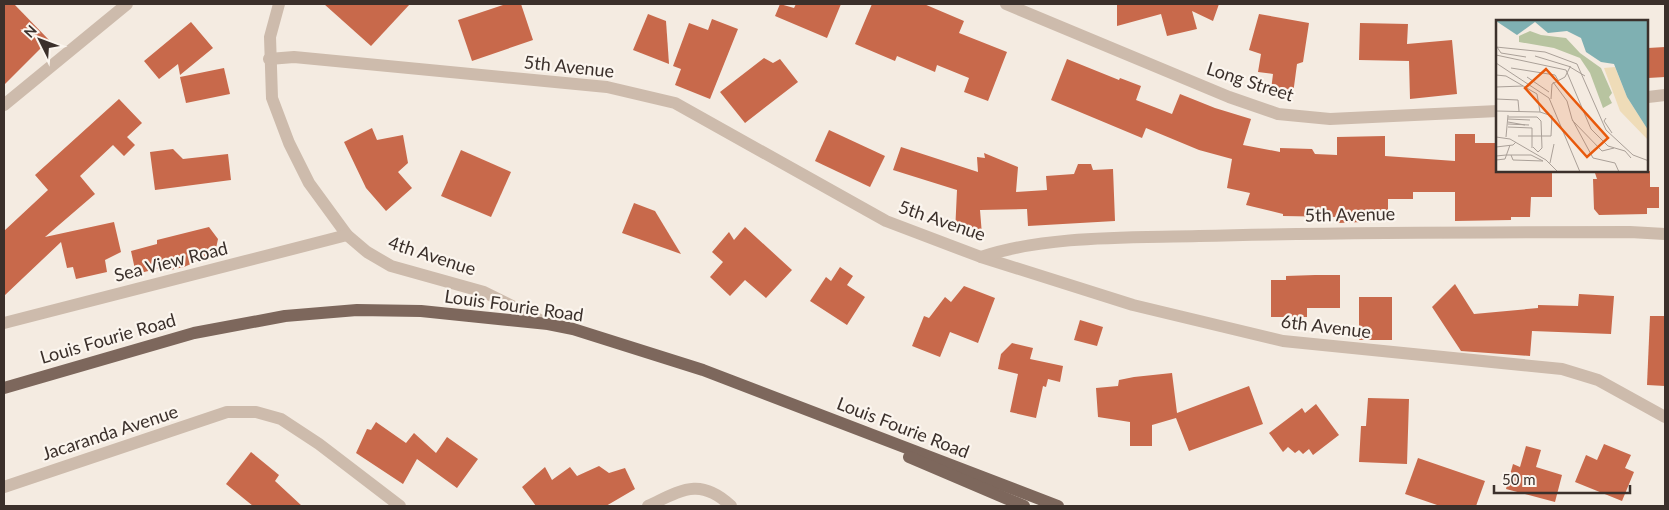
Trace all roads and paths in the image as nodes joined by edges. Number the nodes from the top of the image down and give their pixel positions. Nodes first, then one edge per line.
1 (127, 4) edge
2 (279, 4) edge
3 (1006, 4) edge
4 (269, 59) junction
5 (1665, 95) edge
6 (1649, 97) edge
7 (4, 105) edge
8 (1496, 111) edge
9 (1665, 234) edge
10 (348, 236) junction
11 (981, 258) junction
12 (4, 323) edge
13 (548, 324) junction
14 (703, 370) junction
15 (4, 388) edge
16 (1665, 417) edge
17 (4, 487) edge
18 (400, 506) edge
19 (648, 506) edge
20 (731, 506) edge
21 (1024, 506) edge
22 (1058, 506) edge

1 - 7 street
2 - 4 street, 4th Avenue
3 - 8 street, Long Street
4 - 10 street, 4th Avenue
4 - 11 street, 5th Avenue
5 - 6 street
9 - 11 street, 5th Avenue
10 - 12 street, Sea View Road
10 - 13 street, 4th Avenue
11 - 16 street, 6th Avenue
13 - 14 main road, Louis Fourie Road
13 - 15 main road, Louis Fourie Road
14 - 21 main road
14 - 22 main road, Louis Fourie Road
17 - 18 street, Jacaranda Avenue
19 - 20 street

